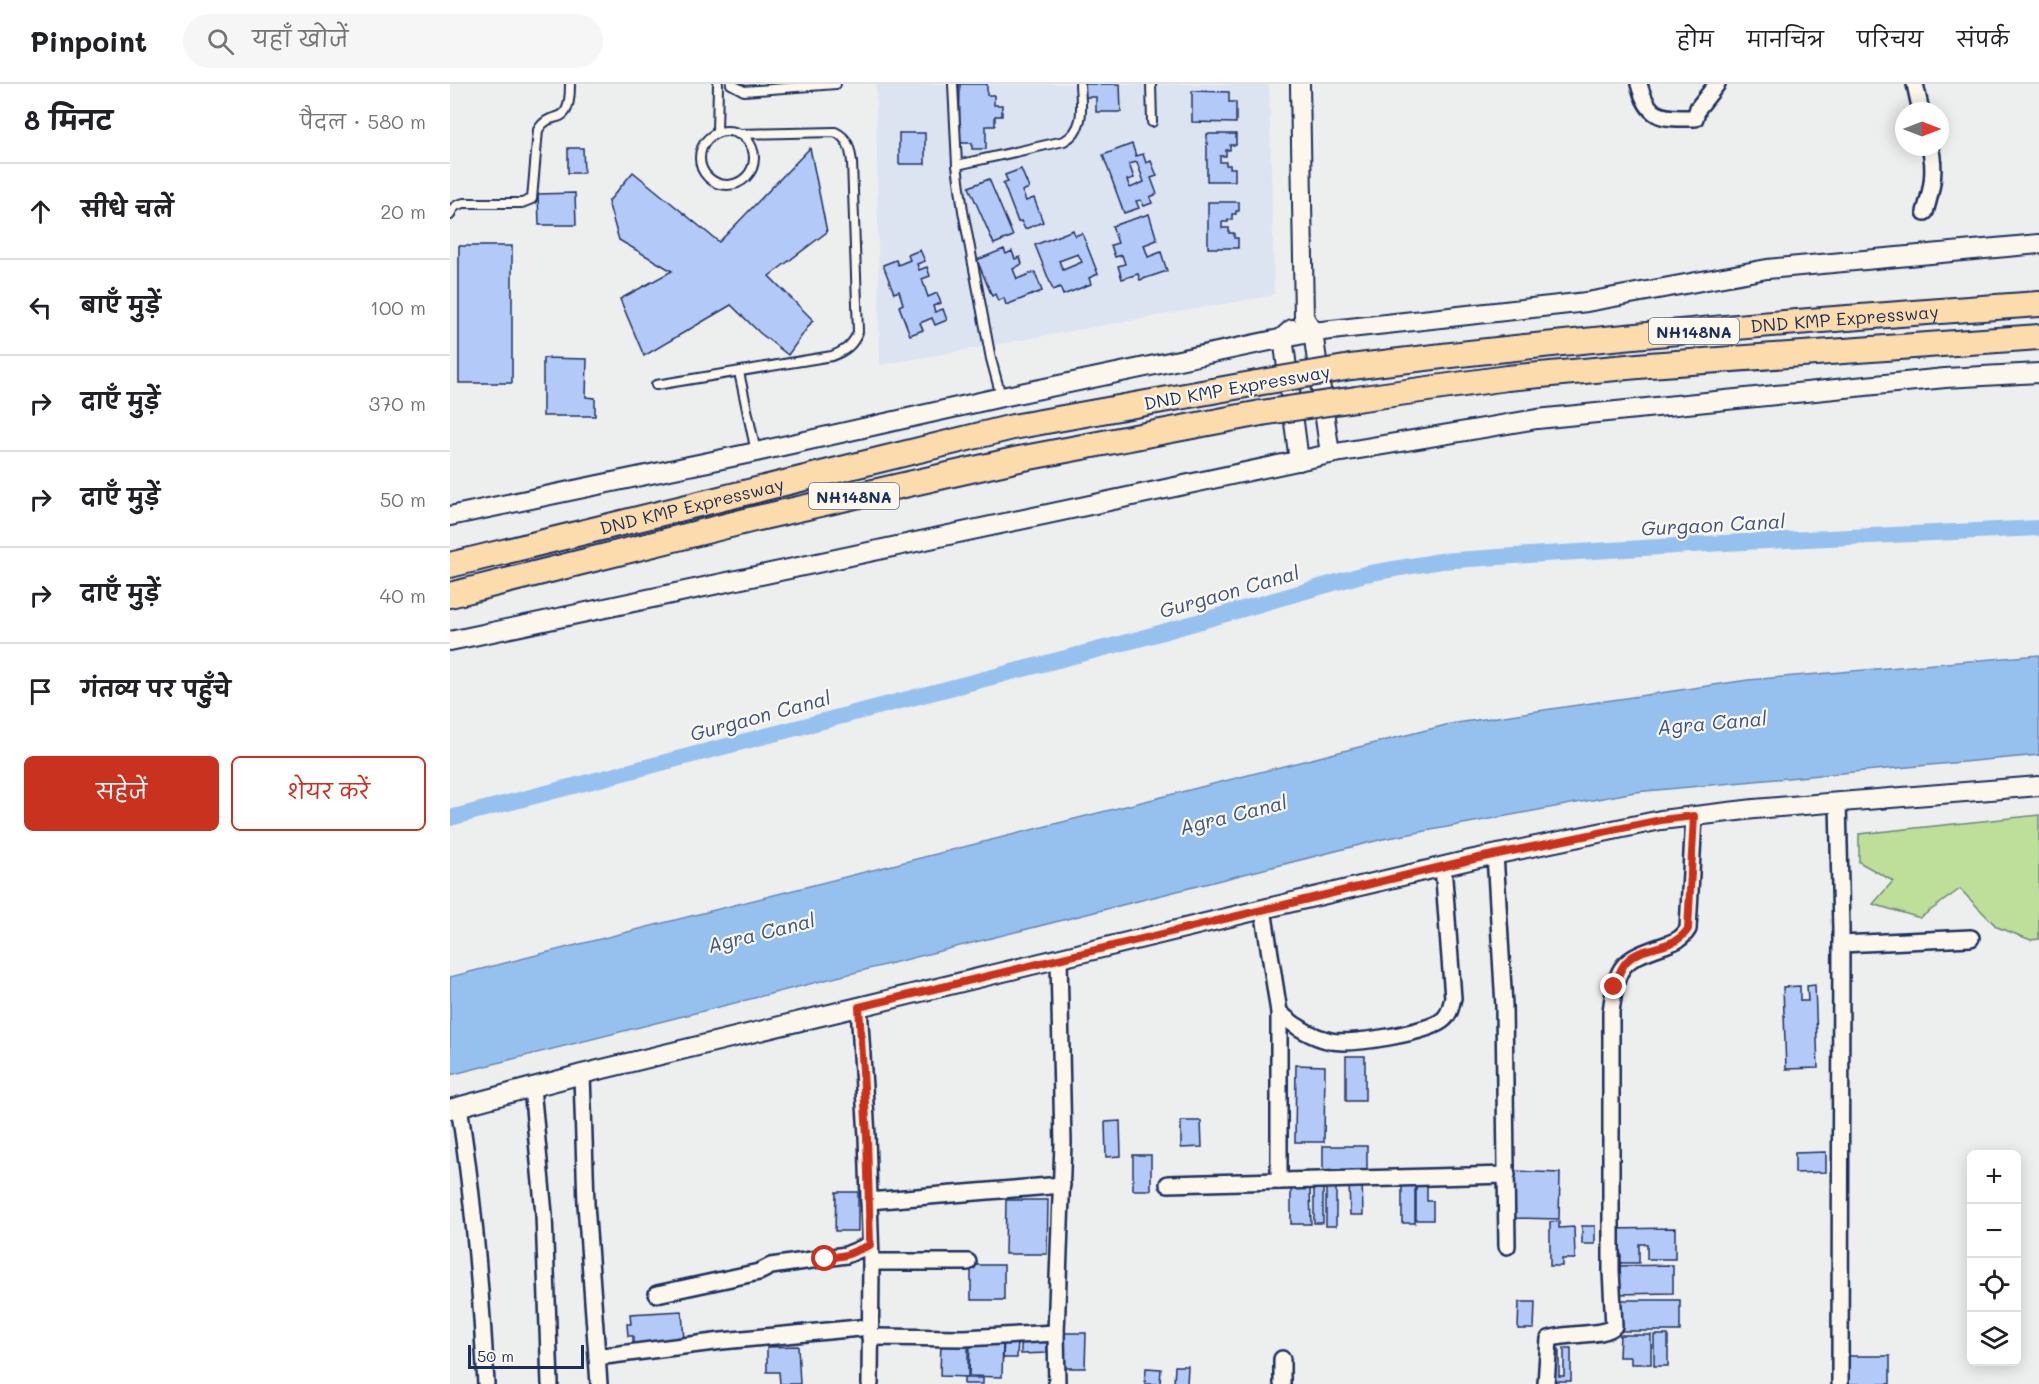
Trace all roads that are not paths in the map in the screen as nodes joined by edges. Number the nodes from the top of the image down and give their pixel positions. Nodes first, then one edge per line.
1 (570, 84) edge
2 (718, 84) edge
3 (731, 84) edge
4 (836, 84) edge
5 (953, 84) edge
6 (1080, 84) edge
7 (1151, 84) edge
8 (1300, 84) edge
9 (1639, 84) edge
10 (1717, 84) edge
11 (1915, 84) edge
12 (1919, 102) edge
13 (1152, 122) dead end
14 (717, 133) junction
15 (738, 134) junction
16 (1932, 156) edge
17 (957, 165) junction
18 (1925, 212) dead end
19 (450, 215) edge
20 (2039, 244) edge
21 (2039, 304) edge
22 (1308, 324) junction
23 (1283, 337) junction
24 (2039, 337) edge
25 (739, 372) junction
26 (2039, 373) edge
27 (656, 385) dead end
28 (1002, 397) junction
29 (756, 452) junction
30 (1330, 454) junction
31 (1299, 461) junction
32 (450, 516) edge
33 (450, 565) edge
34 (450, 595) edge
35 (450, 641) edge
36 (2039, 786) edge
37 (1838, 802) junction
38 (1694, 816) junction
39 (1495, 854) junction
40 (1443, 866) junction
41 (1263, 909) junction
42 (1971, 938) dead end
43 (1841, 944) junction
44 (1059, 959) junction
45 (859, 1007) junction
46 (1279, 1012) junction
47 (582, 1074) junction
48 (532, 1088) junction
49 (455, 1108) edge
50 (1507, 1175) junction
51 (1280, 1181) junction
52 (1168, 1184) dead end
53 (1062, 1185) junction
54 (869, 1202) junction
55 (870, 1245) junction
56 (1507, 1246) dead end
57 (871, 1262) junction
58 (968, 1262) dead end
59 (657, 1294) dead end
60 (870, 1332) junction
61 (1056, 1333) junction
62 (597, 1357) junction
63 (1282, 1359) dead end
64 (486, 1384) edge
65 (550, 1384) edge
66 (599, 1384) edge
67 (870, 1384) edge
68 (1057, 1384) edge
69 (1282, 1384) edge
70 (1546, 1384) edge
71 (1840, 1384) edge

1 - 19 lane
2 - 14 lane
3 - 4 lane
5 - 17 lane
6 - 17 lane
7 - 13 lane
8 - 22 street
9 - 10 street
11 - 12 street
14 - 15 lane
14 - 15 lane
15 - 25 lane
16 - 18 street
17 - 28 lane
20 - 22 street
21 - 33 highway, DND KMP Expressway / NH148NA, bridge
22 - 23 street
22 - 30 street
23 - 28 street
23 - 31 street
24 - 34 highway, DND KMP Expressway / NH148NA, bridge
25 - 27 lane
25 - 29 lane
26 - 30 street
28 - 29 street
29 - 32 street
30 - 31 street
31 - 35 street
36 - 37 street
37 - 38 street
37 - 43 street
38 - 39 street
38 - 70 street
39 - 40 street
39 - 50 street
40 - 41 street
40 - 46 street
41 - 44 street
41 - 46 street
42 - 43 street
43 - 71 street
44 - 45 street
44 - 53 street
45 - 47 street
45 - 54 street
46 - 51 street
47 - 48 street
47 - 62 street
48 - 49 street
48 - 65 street
49 - 64 street
50 - 51 street
50 - 56 street
51 - 52 street
53 - 54 street
53 - 61 street
54 - 55 street
55 - 57 street
55 - 59 street
57 - 58 street
57 - 60 street
60 - 61 street
60 - 62 street
60 - 67 street
61 - 68 street
62 - 66 street
63 - 69 street

